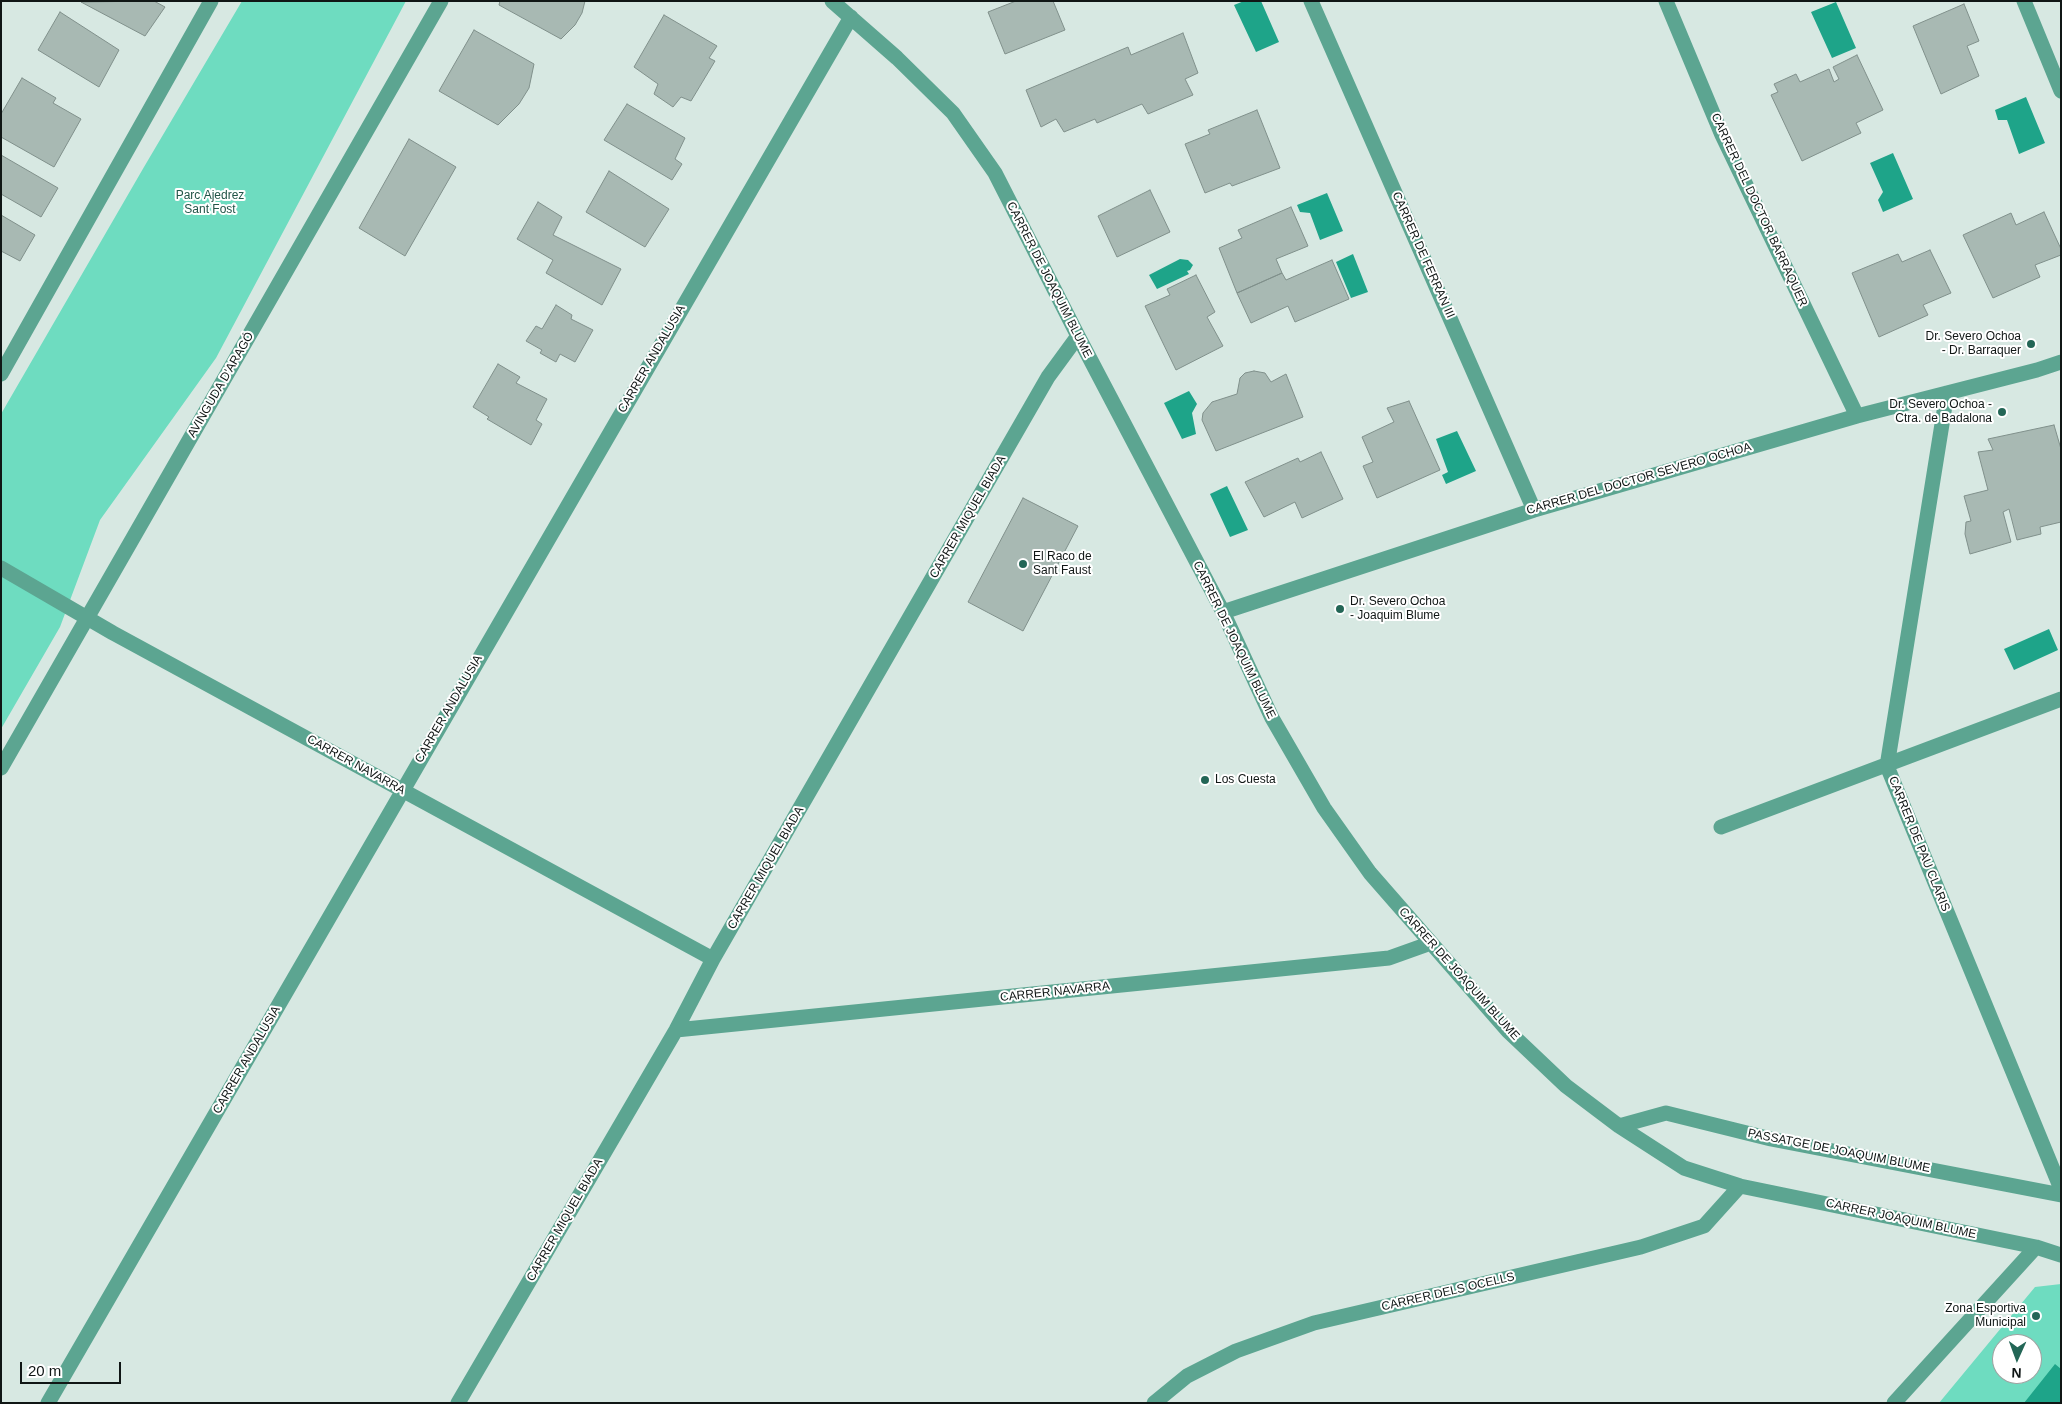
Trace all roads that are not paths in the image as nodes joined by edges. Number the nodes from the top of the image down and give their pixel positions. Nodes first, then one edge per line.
1 (211, 1) edge
2 (440, 1) edge
3 (832, 1) edge
4 (1311, 1) edge
5 (1666, 1) edge
6 (2024, 1) edge
7 (851, 17) junction
8 (2061, 91) edge
9 (1078, 336) junction
10 (2061, 362) edge
11 (1, 374) edge
12 (1947, 393) junction
13 (1857, 416) junction
14 (1534, 510) junction
15 (1, 568) edge
16 (1222, 612) junction
17 (88, 619) junction
18 (2061, 699) edge
19 (1886, 766) junction
20 (1, 768) edge
21 (402, 790) junction
22 (1721, 827) dead end
23 (1431, 943) junction
24 (713, 959) junction
25 (676, 1030) junction
26 (1619, 1126) junction
27 (1740, 1186) junction
28 (2061, 1188) edge
29 (2061, 1195) edge
30 (2036, 1247) junction
31 (2061, 1255) edge
32 (48, 1403) edge
33 (458, 1403) edge
34 (1154, 1403) edge
35 (1894, 1403) edge

1 - 11 street
2 - 17 street, AVINGUDA D'ARAGÓ
3 - 7 street, CARRER DE JOAQUIM BLUME
4 - 14 street, CARRER DE FERRAN III
5 - 13 street, CARRER DEL DOCTOR BARRAQUER
6 - 8 street
7 - 9 street, CARRER DE JOAQUIM BLUME
7 - 21 street, CARRER ANDALUSIA
9 - 16 street, CARRER DE JOAQUIM BLUME
9 - 24 street, CARRER MIQUEL BIADA
10 - 12 street, CARRER DEL DOCTOR SEVERO OCHOA
12 - 13 street, CARRER DEL DOCTOR SEVERO OCHOA
12 - 19 street, CARRER DE PAU CLARIS
13 - 14 street, CARRER DEL DOCTOR SEVERO OCHOA
14 - 16 street, CARRER DEL DOCTOR SEVERO OCHOA
15 - 17 street, CARRER NAVARRA
16 - 23 street, CARRER DE JOAQUIM BLUME
17 - 20 street, AVINGUDA D'ARAGÓ
17 - 21 street, CARRER NAVARRA
18 - 19 street
19 - 22 street
19 - 28 street, CARRER DE PAU CLARIS
21 - 24 street, CARRER NAVARRA
21 - 32 street, CARRER ANDALUSIA
23 - 25 street, CARRER NAVARRA
23 - 26 street, CARRER DE JOAQUIM BLUME
24 - 25 street, CARRER MIQUEL BIADA
25 - 33 street, CARRER MIQUEL BIADA
26 - 27 street, CARRER DE JOAQUIM BLUME
26 - 29 street, PASSATGE DE JOAQUIM BLUME
27 - 30 street, CARRER JOAQUIM BLUME
27 - 34 street, CARRER DELS OCELLS
30 - 31 street, CARRER JOAQUIM BLUME
30 - 35 street

